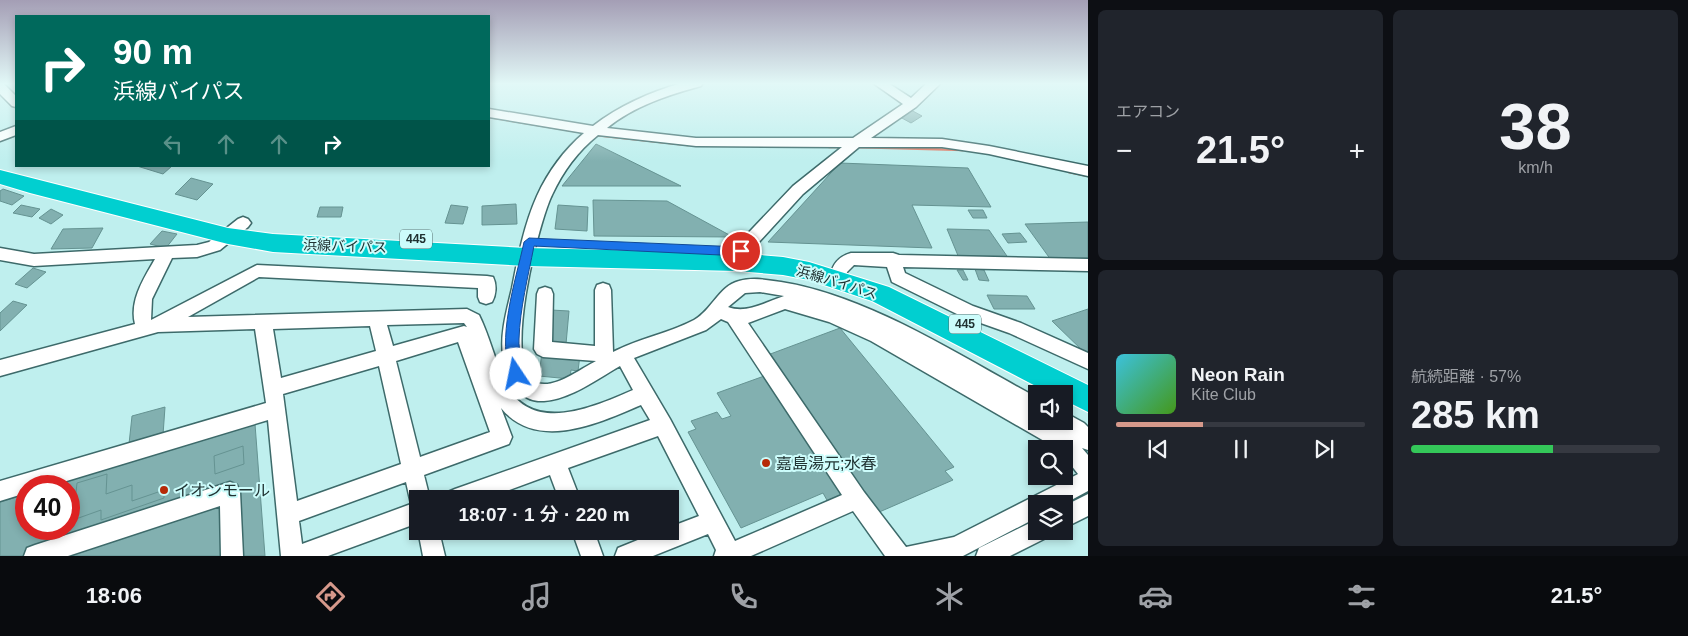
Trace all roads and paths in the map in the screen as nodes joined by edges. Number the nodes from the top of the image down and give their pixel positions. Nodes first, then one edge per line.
1 (626, 109) edge
2 (905, 109) edge
3 (490, 113) edge
4 (15, 130) edge
5 (594, 130) junction
6 (0, 137) edge
7 (854, 144) junction
8 (0, 162) edge
9 (15, 167) edge
10 (16, 167) edge
11 (1088, 171) edge
12 (0, 177) edge
13 (236, 230) junction
14 (528, 249) junction
15 (167, 253) junction
16 (0, 254) edge
17 (739, 257) junction
18 (893, 259) junction
19 (1088, 265) edge
20 (839, 274) junction
21 (603, 290) dead end
22 (545, 294) dead end
23 (486, 297) dead end
24 (725, 309) junction
25 (377, 318) junction
26 (263, 322) junction
27 (152, 327) junction
28 (386, 354) junction
29 (613, 357) junction
30 (0, 359) edge
31 (25, 361) junction
32 (1088, 361) edge
33 (0, 368) edge
34 (1088, 385) edge
35 (273, 389) junction
36 (646, 394) junction
37 (1088, 399) edge
38 (1028, 403) edge
39 (276, 409) junction
40 (663, 426) junction
41 (1073, 427) edge
42 (1088, 440) edge
43 (556, 463) junction
44 (414, 470) junction
45 (1088, 471) edge
46 (1088, 480) edge
47 (418, 490) edge
48 (480, 490) edge
49 (566, 490) edge
50 (0, 491) edge
51 (1059, 495) edge
52 (857, 499) junction
53 (1088, 505) edge
54 (1028, 511) edge
55 (1073, 512) edge
56 (287, 515) junction
57 (409, 515) edge
58 (713, 521) junction
59 (1028, 535) edge
60 (430, 540) edge
61 (586, 540) edge
62 (728, 555) edge
63 (36, 556) edge
64 (232, 556) edge
65 (292, 556) edge
66 (298, 556) edge
67 (434, 556) edge
68 (592, 556) edge
69 (626, 556) edge
70 (899, 556) edge
71 (910, 556) edge
72 (987, 556) edge

1 - 5 street
2 - 7 street
3 - 5 street
4 - 6 street
5 - 7 street
5 - 14 street
7 - 11 street
7 - 17 street
8 - 9 highway, 浜線バイパス / 445
10 - 13 highway, 浜線バイパス / 445
12 - 13 highway, 浜線バイパス / 445
13 - 14 highway, 浜線バイパス / 445
13 - 15 street
14 - 17 highway, 浜線バイパス / 445
14 - 29 street
15 - 16 street
15 - 27 street
17 - 20 highway, 浜線バイパス / 445
18 - 19 street
18 - 20 street
18 - 32 street
20 - 34 highway, 浜線バイパス / 445
20 - 37 highway, 浜線バイパス / 445
21 - 29 street
22 - 29 street
23 - 27 street
24 - 29 street
24 - 38 street
24 - 45 street
24 - 52 street
25 - 26 street
25 - 28 street
25 - 36 street
26 - 27 street
26 - 35 street
27 - 31 street
28 - 35 street
28 - 44 street
28 - 44 street
29 - 36 street
30 - 31 street
31 - 33 street
35 - 39 street
36 - 40 street
39 - 50 street
39 - 56 street
40 - 43 lane
40 - 58 street
41 - 42 street
43 - 48 lane
43 - 49 street
44 - 47 street
44 - 56 street
46 - 51 street
52 - 62 street
52 - 70 street
53 - 55 street
54 - 71 street
56 - 65 street
57 - 66 street
58 - 62 street
58 - 69 street
59 - 72 street
60 - 67 street
61 - 68 street
63 - 64 street

